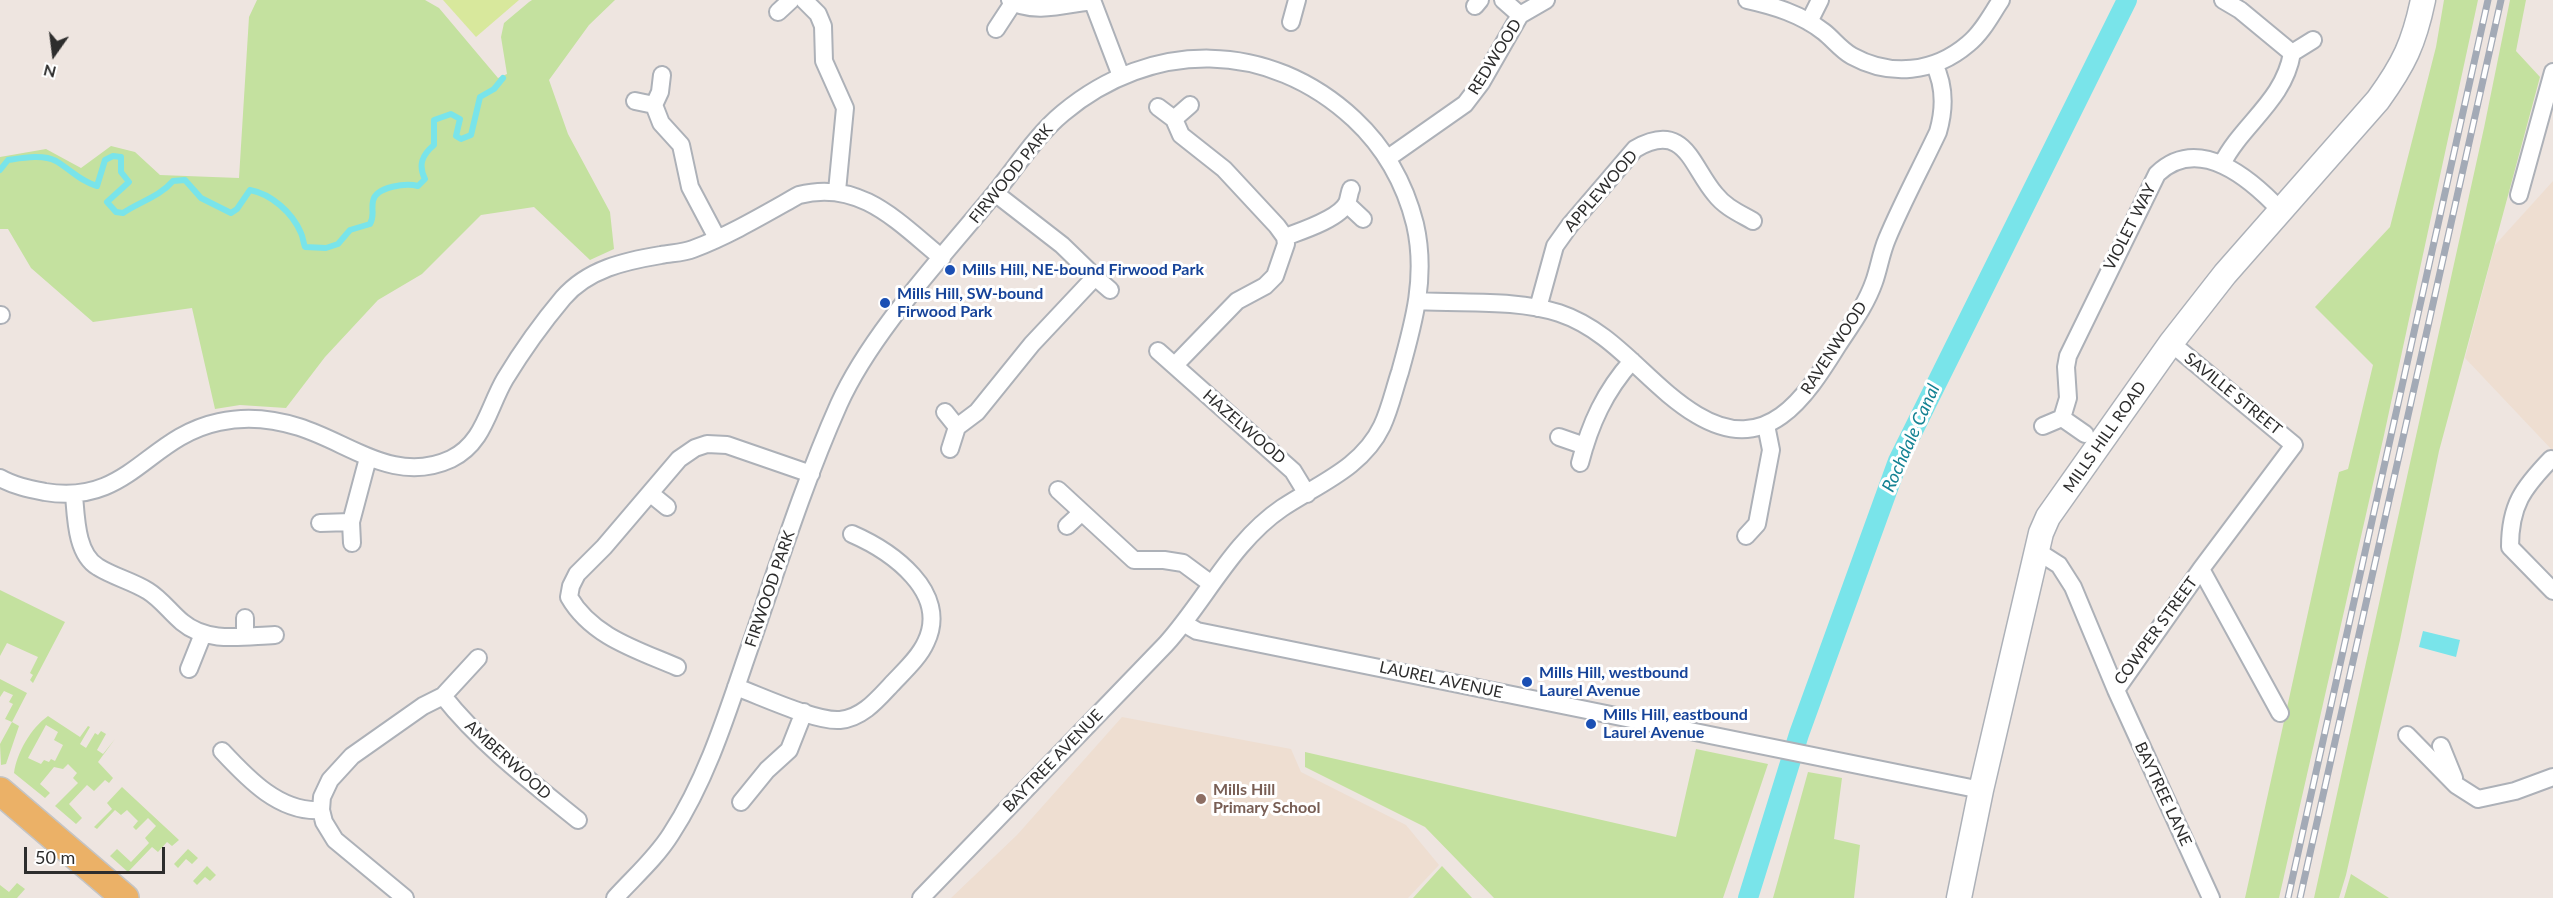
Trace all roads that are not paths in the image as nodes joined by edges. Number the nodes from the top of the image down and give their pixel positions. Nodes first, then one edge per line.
1 (791, 0) edge
2 (804, 0) edge
3 (1503, 0) edge
4 (1546, 0) edge
5 (1747, 0) edge
6 (1820, 0) edge
7 (2001, 0) edge
8 (2223, 0) edge
9 (2423, 0) edge
10 (1012, 1) edge
11 (1092, 1) edge
12 (1294, 1) edge
13 (778, 12) dead end
14 (1520, 15) junction
15 (1291, 21) dead end
16 (1809, 22) junction
17 (996, 28) dead end
18 (2313, 40) dead end
19 (2292, 53) junction
20 (1934, 64) junction
21 (2553, 72) edge
22 (662, 75) dead end
23 (1121, 76) junction
24 (635, 101) dead end
25 (654, 105) junction
26 (1190, 105) dead end
27 (1158, 107) dead end
28 (1174, 119) junction
29 (1388, 158) junction
30 (2222, 164) junction
31 (837, 192) junction
32 (996, 193) junction
33 (2519, 195) dead end
34 (2281, 212) junction
35 (1364, 219) dead end
36 (1753, 221) dead end
37 (1285, 237) junction
38 (717, 238) junction
39 (942, 258) junction
40 (1095, 277) junction
41 (1110, 290) dead end
42 (1419, 300) junction
43 (1538, 308) junction
44 (2171, 344) junction
45 (1158, 351) dead end
46 (1632, 361) junction
47 (1175, 365) junction
48 (945, 412) dead end
49 (2062, 418) junction
50 (1766, 424) junction
51 (2043, 426) dead end
52 (957, 427) junction
53 (2085, 434) dead end
54 (1559, 437) dead end
55 (2294, 445) joint
56 (1585, 446) junction
57 (950, 449) dead end
58 (368, 458) junction
59 (2551, 459) dead end
60 (1580, 463) dead end
61 (811, 474) junction
62 (0, 478) edge
63 (1058, 490) dead end
64 (651, 494) junction
65 (1307, 494) junction
66 (74, 495) junction
67 (668, 507) dead end
68 (1081, 513) junction
69 (351, 522) junction
70 (320, 523) dead end
71 (1067, 526) dead end
72 (852, 534) dead end
73 (1746, 536) dead end
74 (352, 543) dead end
75 (2037, 551) junction
76 (2200, 569) junction
77 (1210, 583) junction
78 (2553, 591) edge
79 (245, 618) dead end
80 (1185, 624) junction
81 (203, 634) junction
82 (275, 635) dead end
83 (245, 636) junction
84 (478, 658) dead end
85 (677, 667) dead end
86 (189, 669) dead end
87 (736, 687) junction
88 (2116, 690) junction
89 (443, 696) junction
90 (804, 712) junction
91 (2280, 713) dead end
92 (2408, 735) dead end
93 (2441, 746) dead end
94 (222, 751) dead end
95 (2553, 777) edge
96 (2456, 785) junction
97 (1981, 790) junction
98 (0, 791) edge
99 (741, 802) dead end
100 (321, 810) junction
101 (578, 820) dead end
102 (124, 898) edge
103 (405, 898) edge
104 (615, 898) edge
105 (921, 898) edge
106 (1959, 898) edge
107 (2211, 898) edge

1 - 13 street
2 - 31 street
3 - 14 street
4 - 14 street, REDWOOD
5 - 16 street
6 - 16 street
7 - 20 street
8 - 19 street
9 - 34 street, MILLS HILL ROAD
10 - 11 street
10 - 17 street
11 - 23 street
12 - 15 street
14 - 29 street, REDWOOD
16 - 20 street
18 - 19 street
19 - 30 street
20 - 50 street, RAVENWOOD
21 - 33 street
22 - 25 street
23 - 29 street, FIRWOOD PARK
23 - 32 street, FIRWOOD PARK
24 - 25 street
25 - 38 street
26 - 28 street
27 - 28 street
28 - 37 street
29 - 42 street, FIRWOOD PARK
30 - 34 street, VIOLET WAY
30 - 49 street, VIOLET WAY
31 - 38 street
31 - 39 street
32 - 39 street, FIRWOOD PARK
32 - 40 street
34 - 44 street, MILLS HILL ROAD
35 - 37 street
36 - 43 street, APPLEWOOD
37 - 47 street
38 - 58 street
39 - 61 street, FIRWOOD PARK
40 - 41 street
40 - 52 street
42 - 43 street, RAVENWOOD
42 - 65 street, FIRWOOD PARK
43 - 46 street, RAVENWOOD
44 - 55 street, SAVILLE STREET
44 - 75 street, MILLS HILL ROAD
45 - 47 street, HAZELWOOD
46 - 50 street, RAVENWOOD
46 - 56 street
47 - 65 street, HAZELWOOD
48 - 52 street
49 - 51 street
49 - 53 street
50 - 73 street
52 - 57 street
54 - 56 street
55 - 76 street, COWPER STREET
56 - 60 street
58 - 66 street
58 - 69 street
59 - 78 street
61 - 64 street
61 - 87 street, FIRWOOD PARK
62 - 66 street
63 - 68 street
64 - 67 street
64 - 85 street
65 - 77 street, FIRWOOD PARK
66 - 81 street
68 - 71 street
68 - 77 street
69 - 70 street
69 - 74 street
72 - 90 street
75 - 88 street, COWPER STREET
75 - 97 street, MILLS HILL ROAD
76 - 88 street, COWPER STREET
76 - 91 street
77 - 80 street, FIRWOOD PARK
79 - 83 street
80 - 97 street, LAUREL AVENUE
80 - 105 street, BAYTREE AVENUE
81 - 83 street
81 - 86 street
82 - 83 street
84 - 89 street
87 - 90 street
87 - 104 street, FIRWOOD PARK
88 - 107 street, BAYTREE LANE
89 - 100 street
89 - 101 street, AMBERWOOD
90 - 99 street
92 - 96 street
93 - 96 street
94 - 100 street
95 - 96 street
97 - 106 street, MILLS HILL ROAD
98 - 102 main road
100 - 103 street

